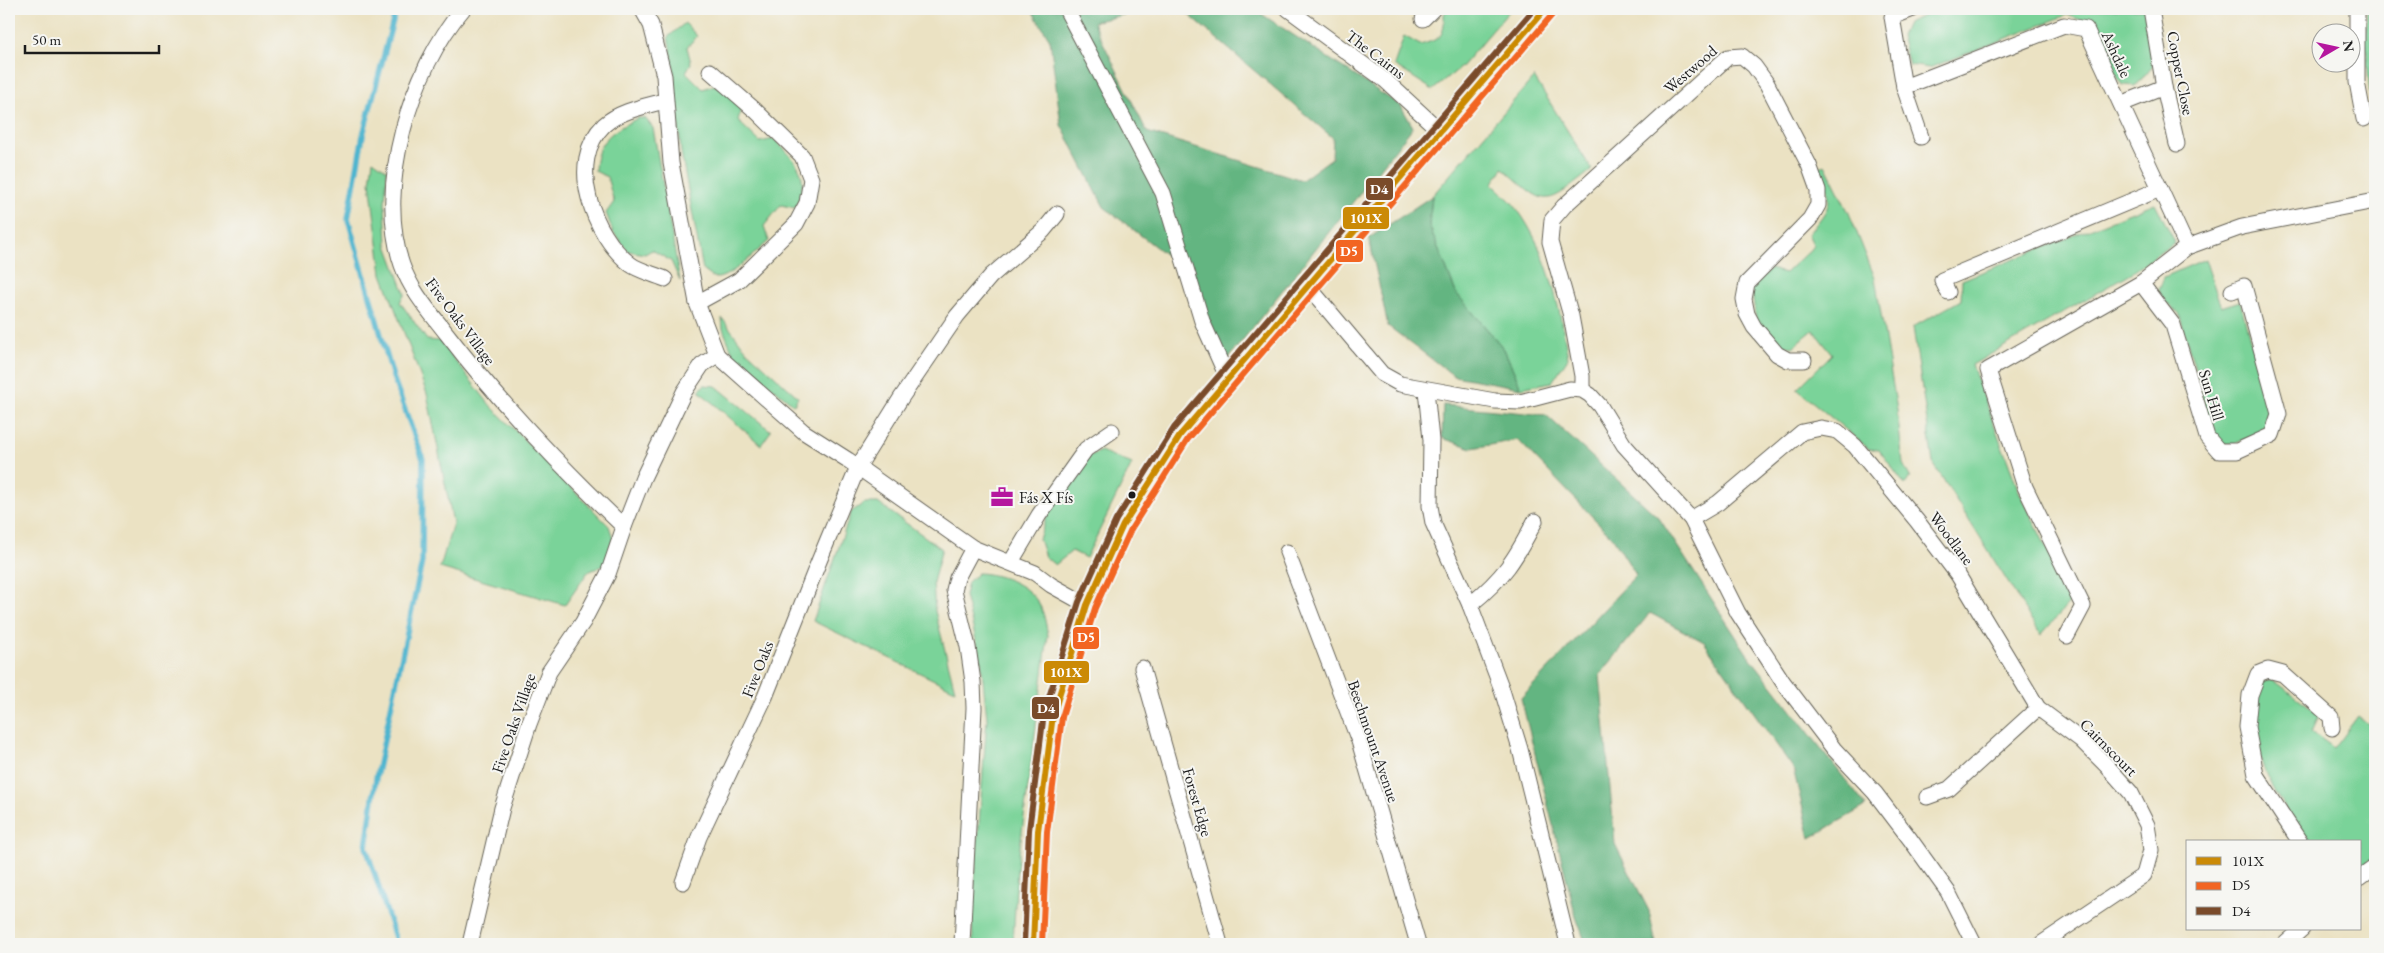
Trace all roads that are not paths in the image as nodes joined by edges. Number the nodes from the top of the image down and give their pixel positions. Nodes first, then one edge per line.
1 (463, 9) edge
2 (642, 9) edge
3 (1066, 9) edge
4 (1288, 9) edge
5 (1545, 9) edge
6 (1913, 9) edge
7 (2151, 9) edge
8 (2357, 9) edge
9 (1889, 13) edge
10 (710, 71) dead end
11 (1904, 87) junction
12 (2164, 87) junction
13 (664, 101) junction
14 (2121, 104) junction
15 (2364, 119) dead end
16 (1440, 131) junction
17 (1921, 137) dead end
18 (2177, 144) dead end
19 (2160, 189) junction
20 (2375, 201) edge
21 (1057, 214) dead end
22 (2188, 247) junction
23 (664, 279) dead end
24 (2141, 283) junction
25 (1308, 286) junction
26 (2232, 291) dead end
27 (1948, 292) dead end
28 (697, 303) junction
29 (717, 354) junction
30 (1804, 360) dead end
31 (1228, 379) junction
32 (1426, 390) junction
33 (1582, 390) junction
34 (1112, 431) dead end
35 (858, 467) junction
36 (1691, 519) junction
37 (1535, 522) dead end
38 (624, 527) junction
39 (973, 548) junction
40 (1287, 552) dead end
41 (1011, 562) junction
42 (1470, 604) junction
43 (1088, 605) junction
44 (2067, 636) dead end
45 (1142, 668) dead end
46 (2038, 708) junction
47 (2332, 728) dead end
48 (1928, 797) dead end
49 (2299, 840) edge
50 (2375, 866) edge
51 (2362, 876) edge
52 (683, 882) dead end
53 (2301, 930) edge
54 (470, 944) edge
55 (962, 944) edge
56 (1033, 944) edge
57 (1220, 944) edge
58 (1418, 944) edge
59 (1568, 944) edge
60 (1974, 944) edge
61 (2041, 944) edge
62 (2285, 944) edge

1 - 38 street, Five Oaks Village
2 - 13 street
3 - 31 street
4 - 16 street, The Cairns
5 - 16 main road
6 - 9 street
7 - 12 street, Copper Close
8 - 15 street
9 - 11 street
10 - 28 street
11 - 14 street, Ashdale
11 - 17 street
12 - 14 street
12 - 18 street, Copper Close
13 - 23 street
13 - 28 street
14 - 19 street, Ashdale
16 - 25 main road
19 - 22 street, Ashdale
19 - 27 street
20 - 22 street
21 - 35 street, Five Oaks
22 - 24 street
24 - 26 street, Sun Hill
24 - 44 street
25 - 31 main road
25 - 32 street
28 - 29 street
29 - 35 street
29 - 38 street, Five Oaks Village
30 - 33 street, Westwood
31 - 43 main road
32 - 33 street
32 - 42 street
33 - 36 street
34 - 41 street
35 - 39 street
35 - 52 street, Five Oaks
36 - 46 street, Woodlane
36 - 60 street
37 - 42 street
38 - 54 street, Five Oaks Village
39 - 41 street
39 - 55 street
40 - 58 street, Beechmount Avenue
41 - 43 street
42 - 59 street
43 - 56 main road
45 - 57 street, Forest Edge
46 - 48 street
46 - 61 street, Cairnscourt
47 - 49 street
50 - 51 street
53 - 62 street

